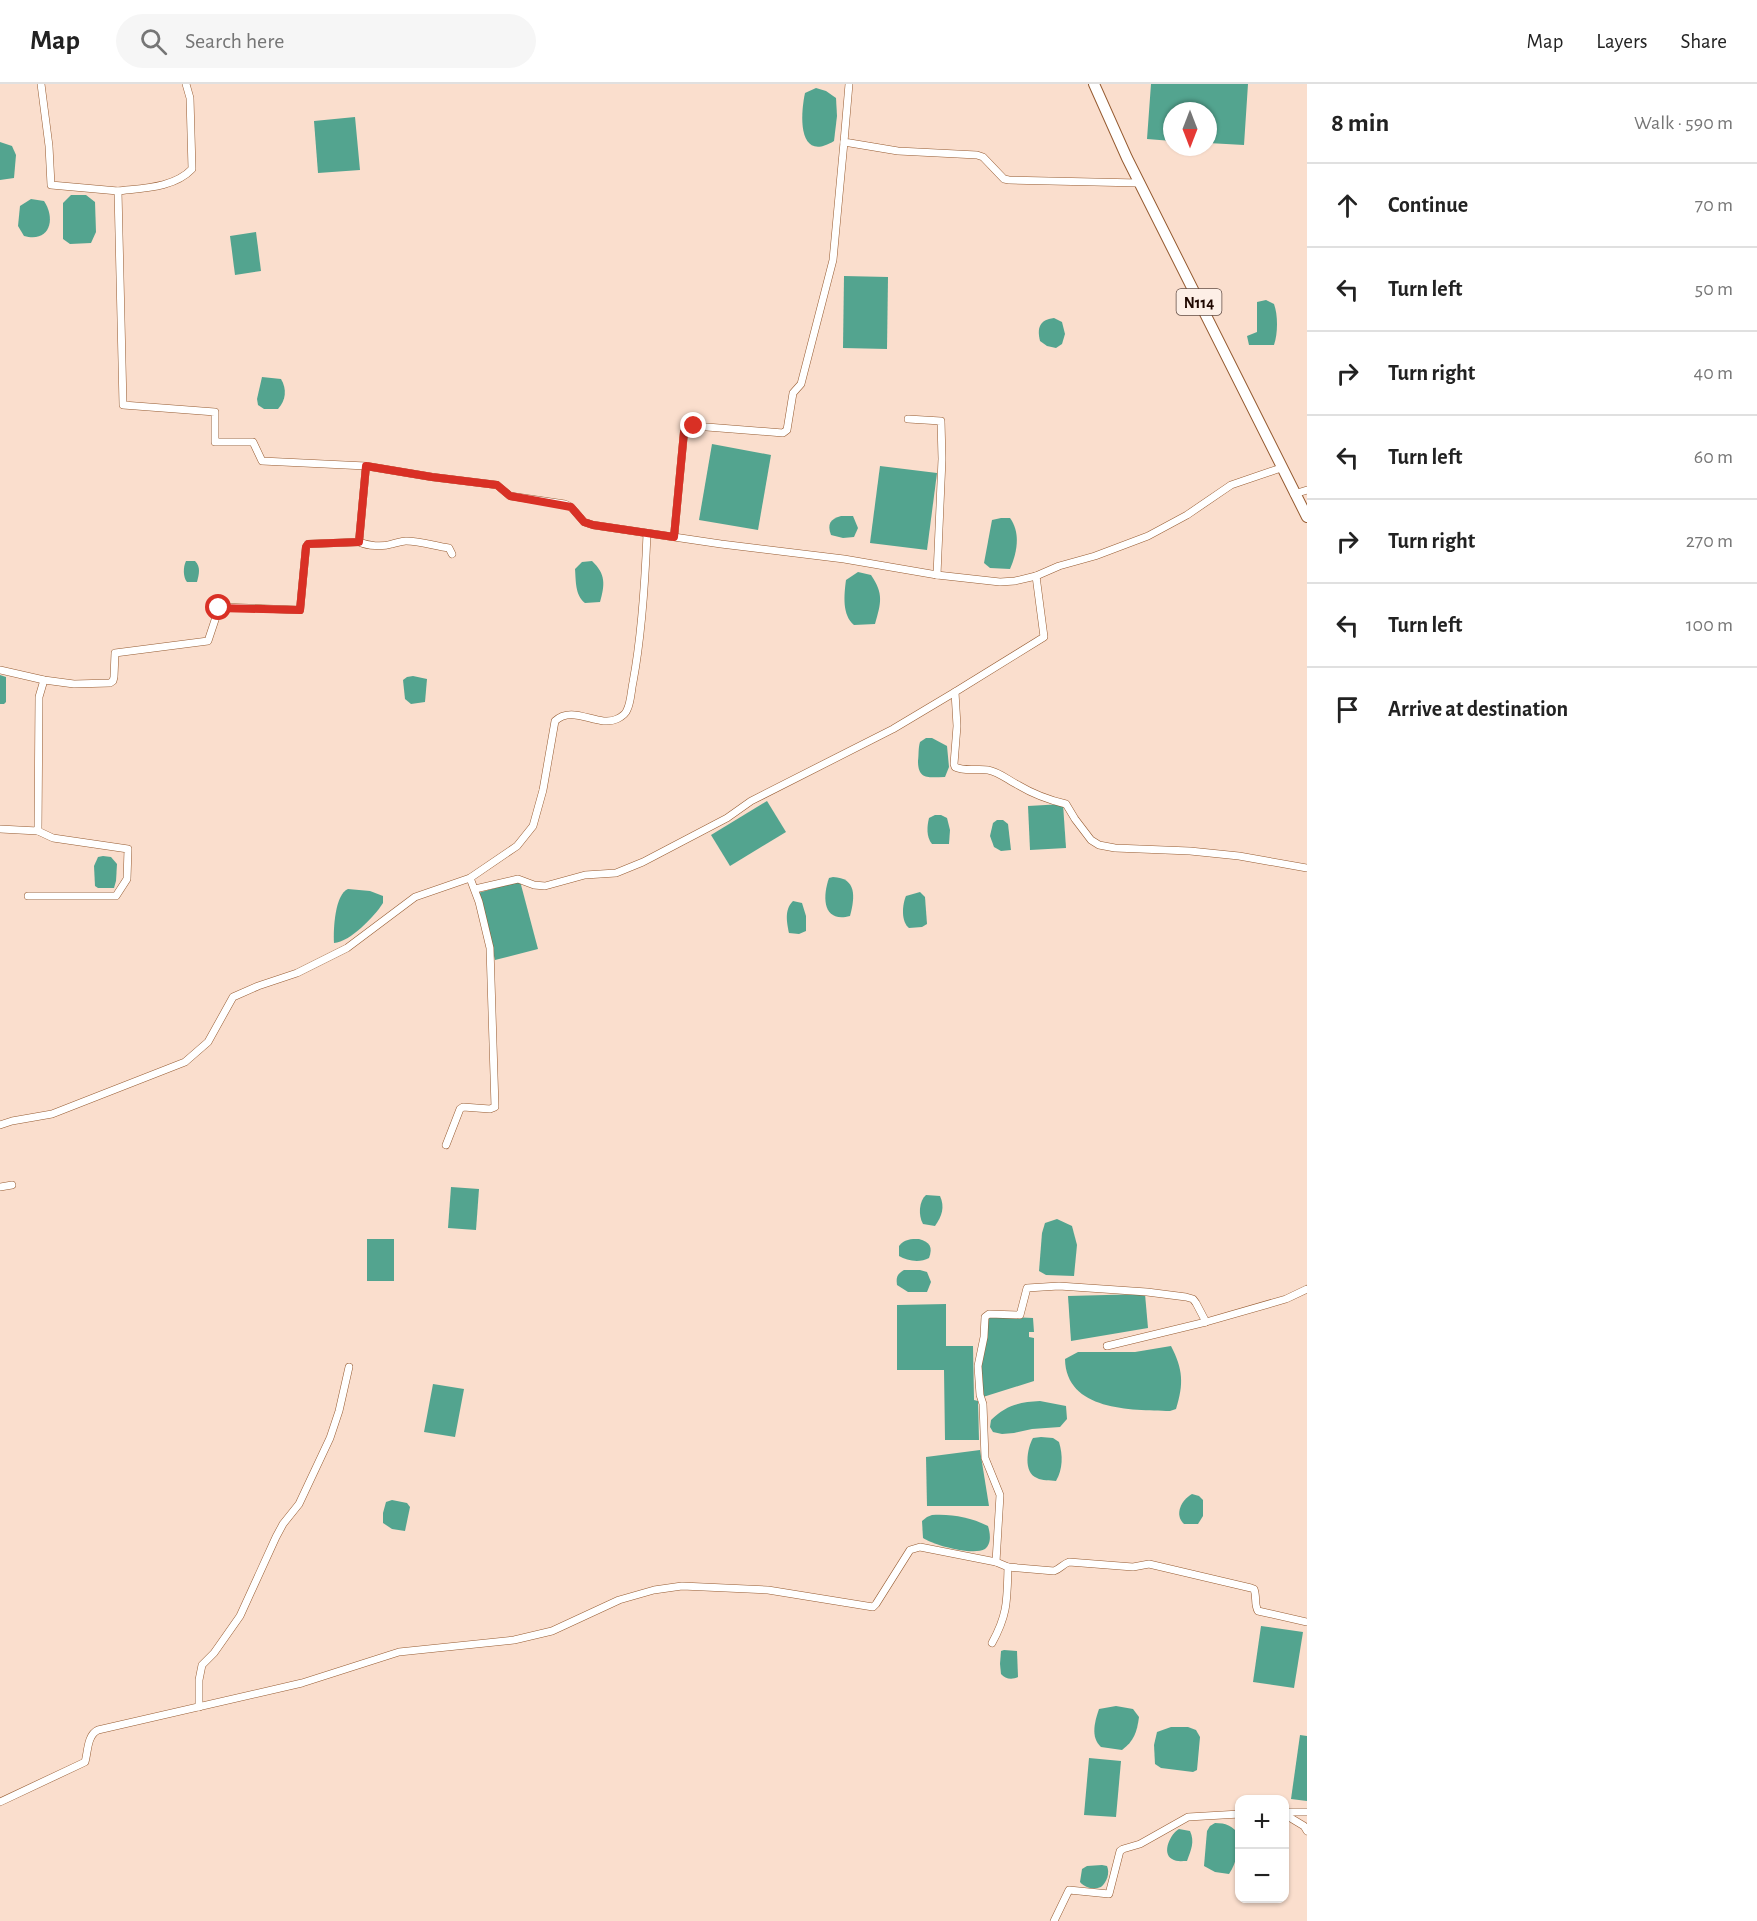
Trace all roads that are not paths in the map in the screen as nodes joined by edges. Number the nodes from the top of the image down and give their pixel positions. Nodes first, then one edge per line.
1 (41, 84) edge
2 (186, 84) edge
3 (849, 84) edge
4 (1094, 84) edge
5 (844, 142) junction
6 (1139, 183) junction
7 (118, 191) junction
8 (908, 419) dead end
9 (366, 466) junction
10 (1281, 468) junction
11 (1307, 490) edge
12 (1294, 494) junction
13 (1307, 518) edge
14 (646, 534) junction
15 (674, 537) junction
16 (359, 542) junction
17 (452, 554) dead end
18 (937, 575) junction
19 (1036, 576) junction
20 (0, 670) edge
21 (44, 680) junction
22 (955, 692) junction
23 (0, 829) edge
24 (38, 831) junction
25 (1307, 868) edge
26 (470, 878) junction
27 (475, 889) junction
28 (28, 896) dead end
29 (0, 1125) edge
30 (446, 1145) dead end
31 (12, 1185) dead end
32 (0, 1187) edge
33 (1307, 1289) edge
34 (1206, 1322) junction
35 (1107, 1346) dead end
36 (349, 1367) dead end
37 (996, 1562) junction
38 (1008, 1567) junction
39 (1307, 1622) edge
40 (992, 1643) dead end
41 (199, 1707) junction
42 (0, 1802) edge
43 (1307, 1812) edge
44 (1289, 1813) edge
45 (1235, 1814) edge
46 (1289, 1816) edge
47 (1307, 1831) edge
48 (1054, 1921) edge

1 - 7 street
2 - 7 street
3 - 5 street
4 - 6 highway, N114
5 - 6 street
5 - 15 street
6 - 10 highway, N114
7 - 9 street
8 - 18 street
9 - 14 street
9 - 16 street
10 - 12 highway, N114
10 - 19 street
11 - 12 street
12 - 13 highway, N114
14 - 15 street
14 - 26 street
15 - 18 street
16 - 17 street
16 - 21 street
18 - 19 street
19 - 22 street
20 - 21 street
21 - 24 street
22 - 25 street
22 - 27 street
23 - 24 street
24 - 28 street
26 - 27 street
26 - 29 street
27 - 30 street
31 - 32 street
33 - 34 street
34 - 35 street
34 - 37 street
36 - 41 street
37 - 38 street
37 - 41 street
38 - 39 street
38 - 40 street
41 - 42 street
43 - 44 street
45 - 48 street
46 - 47 street

